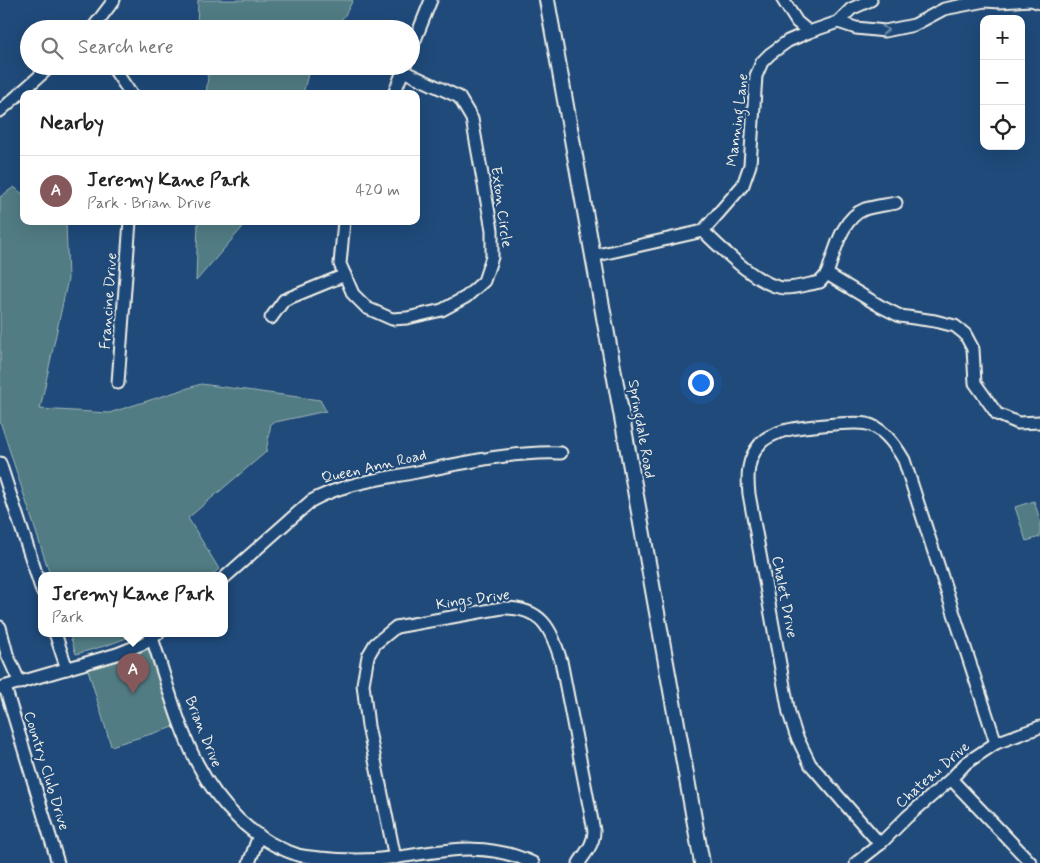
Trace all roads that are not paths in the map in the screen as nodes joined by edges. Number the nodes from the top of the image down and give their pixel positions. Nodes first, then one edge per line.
1 (114, 0) edge
2 (431, 0) edge
3 (547, 0) edge
4 (783, 0) edge
5 (871, 0) edge
6 (1035, 1) edge
7 (99, 20) edge
8 (838, 22) junction
9 (420, 28) edge
10 (809, 32) junction
11 (41, 75) edge
12 (118, 75) edge
13 (402, 75) edge
14 (416, 75) edge
15 (24, 90) edge
16 (128, 90) edge
17 (396, 90) edge
18 (20, 93) edge
19 (0, 111) edge
20 (896, 202) dead end
21 (130, 225) edge
22 (344, 225) edge
23 (703, 231) junction
24 (594, 256) junction
25 (827, 274) junction
26 (345, 275) junction
27 (271, 318) dead end
28 (118, 383) dead end
29 (1040, 422) edge
30 (561, 453) dead end
31 (0, 463) edge
32 (228, 574) edge
33 (38, 579) edge
34 (0, 627) edge
35 (56, 637) edge
36 (152, 637) edge
37 (157, 637) edge
38 (3, 654) edge
39 (67, 669) junction
40 (20, 682) junction
41 (3, 687) edge
42 (1040, 727) edge
43 (996, 743) junction
44 (951, 779) junction
45 (258, 835) junction
46 (880, 844) junction
47 (395, 858) junction
48 (58, 863) edge
49 (249, 863) edge
50 (533, 863) edge
51 (579, 863) edge
52 (702, 863) edge
53 (856, 863) edge
54 (1030, 863) edge

1 - 7 street
2 - 9 street
3 - 24 main road, Springdale Road
4 - 10 street
5 - 8 street, Manning Lane
8 -> 6 street
8 - 10 street, Manning Lane
10 - 23 street, Manning Lane
11 - 15 street
12 - 16 street
13 - 17 street, Exton Circle
14 - 26 street, Exton Circle
18 - 19 street
20 - 25 street
21 - 28 street, Francine Drive
22 - 26 street, Exton Circle
23 - 24 street
23 - 25 street
24 - 52 main road, Springdale Road
25 - 29 street
26 - 27 street
30 - 32 street, Queen Ann Road
31 - 33 street
34 - 38 street
35 - 39 street
36 - 39 street
37 - 45 street, Brian Drive
38 - 40 street
39 - 40 street
40 - 41 street
41 - 48 street, Country Club Drive
42 - 43 street, Chateau Drive
43 - 44 street, Chateau Drive
43 - 46 street, Chalet Drive
44 - 46 street, Chateau Drive
44 - 54 street
45 - 47 street, Brian Drive
45 - 49 street
46 - 53 street, Chateau Drive
47 - 50 street, Brian Drive
47 - 51 street, Kings Drive

